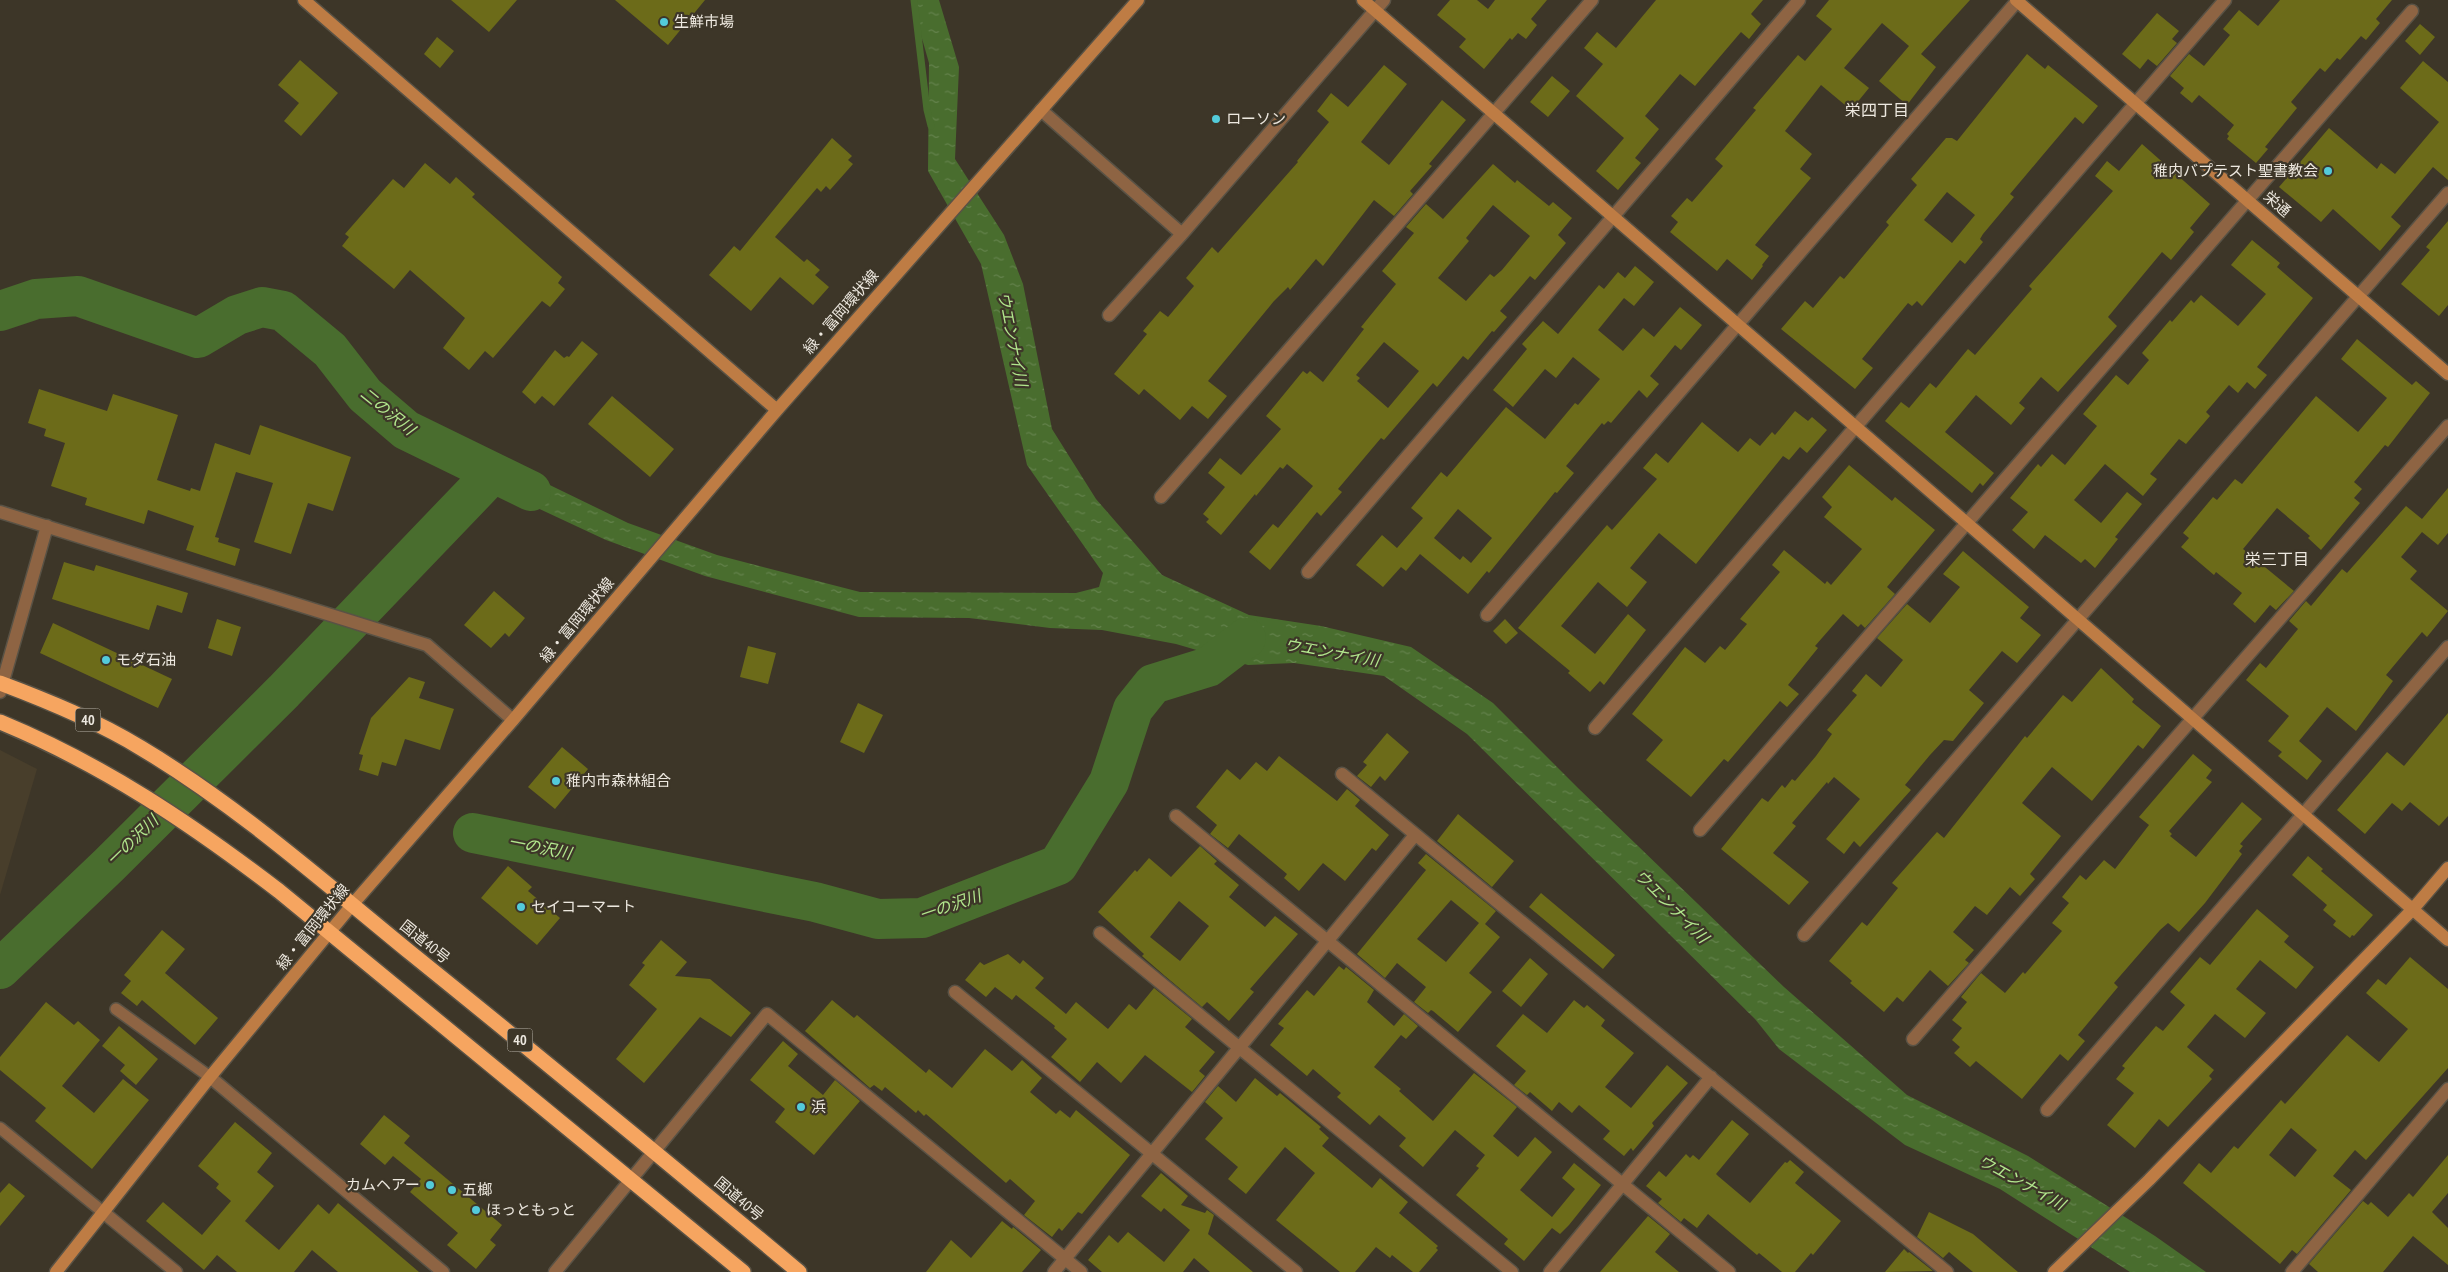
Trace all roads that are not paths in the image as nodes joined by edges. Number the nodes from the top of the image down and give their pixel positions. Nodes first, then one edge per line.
1 (304, 0) edge
2 (1138, 0) edge
3 (1363, 0) edge
4 (1384, 0) edge
5 (1592, 0) edge
6 (1799, 0) edge
7 (2017, 0) edge
8 (2225, 0) edge
9 (1375, 10) junction
10 (2412, 11) dead end
11 (2136, 104) junction
12 (1041, 110) junction
13 (1494, 113) junction
14 (2448, 192) edge
15 (2247, 199) junction
16 (1613, 217) junction
17 (1182, 234) junction
18 (2359, 296) junction
19 (1109, 315) dead end
20 (1738, 324) junction
21 (2448, 374) edge
22 (777, 410) junction
23 (2448, 426) edge
24 (1856, 428) junction
25 (1161, 497) dead end
26 (0, 512) edge
27 (1965, 522) junction
28 (47, 526) junction
29 (1308, 572) dead end
30 (1487, 615) dead end
31 (2077, 620) junction
32 (2448, 647) edge
33 (1, 686) edge
34 (2193, 718) junction
35 (513, 720) junction
36 (0, 722) edge
37 (1595, 728) dead end
38 (1342, 774) dead end
39 (2303, 815) junction
40 (1176, 816) dead end
41 (1700, 830) dead end
42 (1415, 835) junction
43 (2448, 868) edge
44 (352, 904) junction
45 (2413, 909) junction
46 (329, 932) junction
47 (1100, 933) dead end
48 (1804, 935) dead end
49 (2448, 940) edge
50 (1326, 942) junction
51 (956, 992) dead end
52 (116, 1009) dead end
53 (1913, 1039) dead end
54 (1239, 1048) junction
55 (210, 1077) junction
56 (1711, 1078) junction
57 (2448, 1089) edge
58 (2046, 1110) dead end
59 (0, 1128) edge
60 (655, 1152) junction
61 (1152, 1153) junction
62 (632, 1180) junction
63 (1621, 1184) junction
64 (104, 1212) junction
65 (1065, 1259) junction
66 (56, 1272) edge
67 (176, 1272) edge
68 (443, 1272) edge
69 (555, 1272) edge
70 (743, 1272) edge
71 (800, 1272) edge
72 (1054, 1272) edge
73 (1081, 1272) edge
74 (1296, 1272) edge
75 (1512, 1272) edge
76 (1550, 1272) edge
77 (1729, 1272) edge
78 (1947, 1272) edge
79 (2054, 1272) edge
80 (2292, 1272) edge

1 - 22 street
2 - 12 street, 緑・富岡環状線
3 - 9 street
4 - 9 street
5 - 13 street
6 - 16 street
7 - 11 street, 栄通
7 - 20 street
8 - 11 street
9 - 13 street
9 - 17 street
10 - 15 street
11 - 15 street, 栄通
11 - 24 street
12 - 17 street
12 - 22 street, 緑・富岡環状線
13 - 16 street
13 - 25 street
14 - 18 street
15 - 18 street, 栄通
15 - 27 street
16 - 20 street
16 - 29 street
17 - 19 street
18 - 21 street, 栄通
18 - 31 street
20 - 24 street
20 - 30 street
22 - 35 street, 緑・富岡環状線
23 - 34 street
24 - 27 street
24 - 37 street
26 - 28 street
27 - 31 street
27 - 41 street
28 - 33 street
28 - 35 street
31 - 34 street
31 - 48 street
32 - 39 street
33 - 44 highway, 国道40号 / 40
34 - 39 street
34 - 53 street
35 - 44 street, 緑・富岡環状線
36 - 46 highway, 40
38 - 42 street
39 - 45 street
39 - 58 street
40 - 50 street
42 - 50 street
42 - 56 street
43 - 45 street
44 - 46 street, 緑・富岡環状線
44 - 60 highway, 国道40号 / 40
45 - 49 street
45 - 79 street
46 - 55 street, 緑・富岡環状線
46 - 62 highway, 40
47 - 54 street
50 - 54 street
50 - 63 street
51 - 61 street
52 - 55 lane
54 - 61 street
54 - 75 street
55 - 64 street, 緑・富岡環状線
55 - 68 street
56 - 63 street
56 - 78 street
57 - 80 street
59 - 64 lane
60 - 62 street
60 - 65 street
60 - 71 highway, 国道40号 / 40
61 - 65 street
61 - 74 street
62 - 69 street
62 - 70 highway, 40
63 - 76 street
63 - 77 street
64 - 66 street, 緑・富岡環状線
64 - 67 street
65 - 72 street
65 - 73 street

